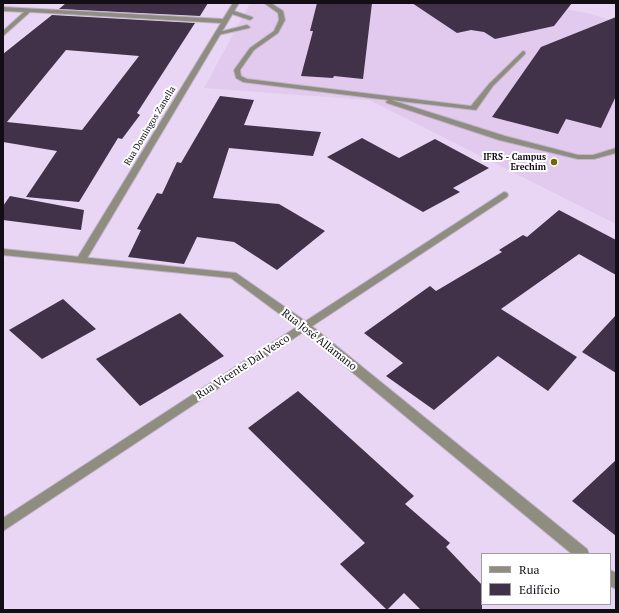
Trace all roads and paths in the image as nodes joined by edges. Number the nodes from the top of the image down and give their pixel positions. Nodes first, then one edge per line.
1 (236, 3) edge
2 (267, 3) edge
3 (3, 9) edge
4 (28, 11) junction
5 (230, 12) junction
6 (250, 18) dead end
7 (225, 21) junction
8 (279, 22) junction
9 (247, 26) dead end
10 (269, 26) dead end
11 (218, 33) junction
12 (3, 34) edge
13 (523, 53) dead end
14 (368, 95) junction
15 (616, 150) edge
16 (504, 195) dead end
17 (3, 252) edge
18 (81, 260) junction
19 (304, 326) junction
20 (3, 525) edge
21 (581, 553) edge

1 - 5 street, Rua Domingos Zanella
2 - 8 street
3 - 4 street
4 - 7 street
4 - 12 street
5 - 6 street
5 - 7 street, Rua Domingos Zanella
7 - 11 street, Rua Domingos Zanella
8 - 10 street
8 - 14 street
9 - 11 street
11 - 18 street, Rua Domingos Zanella
13 - 14 street
14 - 15 street
16 - 19 street, Rua Vicente Dal Vesco
17 - 18 street, Rua José Allamano
18 - 19 street, Rua José Allamano
19 - 20 street, Rua Vicente Dal Vesco
19 - 21 street, Rua José Allamano

